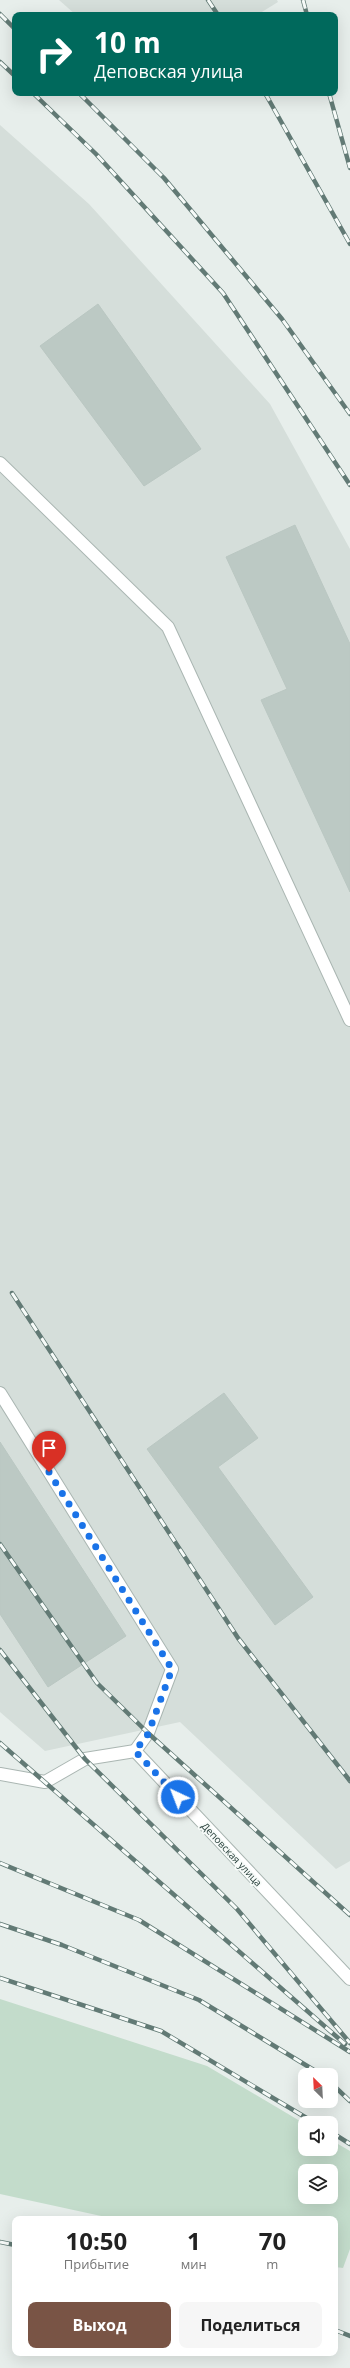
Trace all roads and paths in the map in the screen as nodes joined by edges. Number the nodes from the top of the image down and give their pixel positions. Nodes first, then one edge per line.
1 (0, 463) edge
2 (350, 1020) edge
3 (0, 1393) edge
4 (135, 1751) junction
5 (0, 1774) edge
6 (350, 1980) edge

1 - 2 street
3 - 4 street
4 - 5 street
4 - 6 street, Деповская улица

